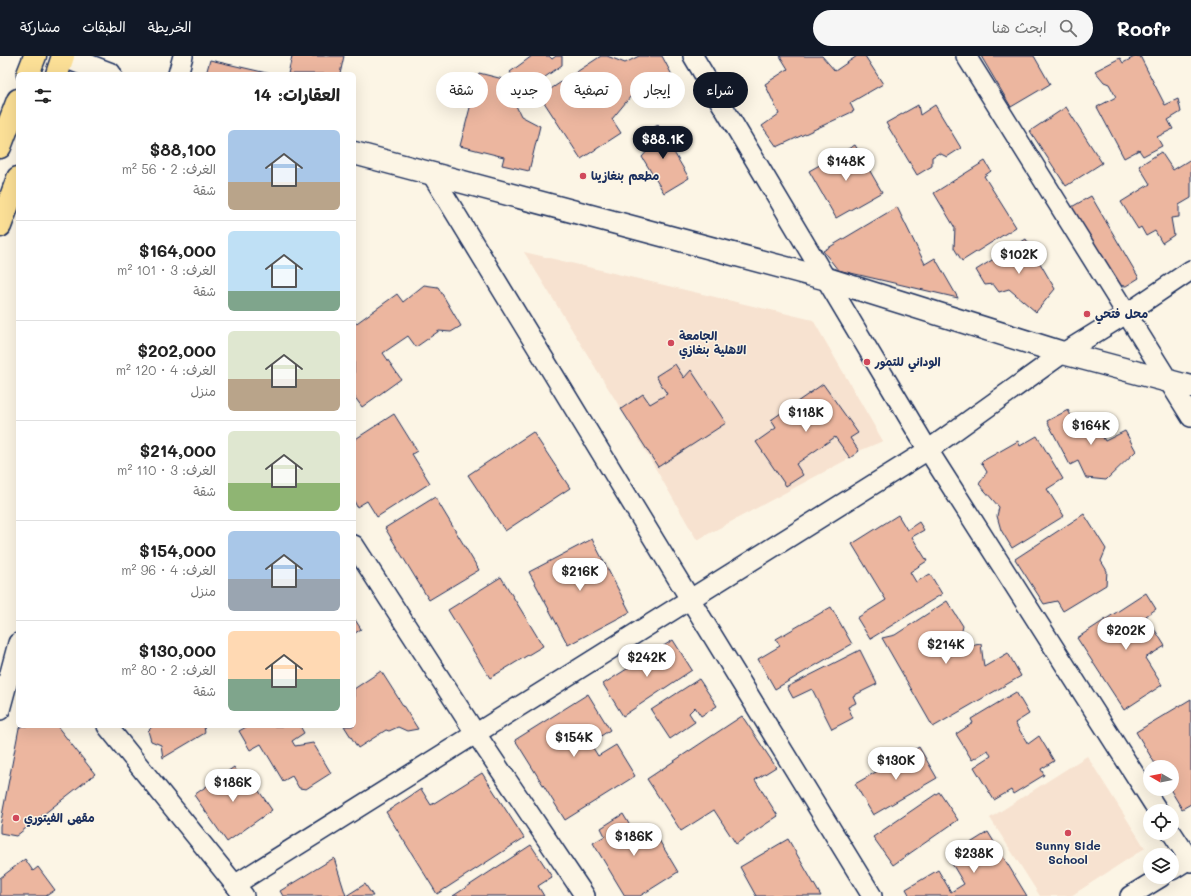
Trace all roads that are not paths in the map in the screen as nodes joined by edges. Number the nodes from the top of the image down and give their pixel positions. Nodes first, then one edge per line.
1 (35, 56) edge
2 (63, 56) edge
3 (184, 56) edge
4 (694, 56) edge
5 (966, 56) edge
6 (29, 72) edge
7 (57, 72) edge
8 (105, 72) edge
9 (179, 72) edge
10 (16, 105) edge
11 (0, 147) edge
12 (356, 154) edge
13 (431, 173) junction
14 (16, 183) edge
15 (0, 226) edge
16 (1191, 270) edge
17 (827, 279) junction
18 (1126, 314) junction
19 (1062, 353) junction
20 (1167, 380) junction
21 (1191, 387) edge
22 (1191, 417) edge
23 (928, 450) junction
24 (356, 548) edge
25 (690, 600) junction
26 (16, 651) edge
27 (0, 710) edge
28 (109, 728) edge
29 (476, 734) junction
30 (1154, 804) edge
31 (1177, 840) edge
32 (1190, 860) edge
33 (1179, 866) edge
34 (1150, 884) edge
35 (240, 890) edge
36 (585, 896) edge
37 (872, 896) edge
38 (1130, 896) edge

1 - 6 main road
2 - 7 main road
2 - 8 street
3 - 9 street
4 - 17 street
5 - 18 street
10 - 11 main road
12 - 13 street
13 - 17 street
13 - 25 street
14 - 15 main road
16 - 18 street
17 - 19 street
17 - 23 street
18 - 19 street
18 - 20 street
19 - 20 street
19 - 23 street
20 - 21 street
20 - 22 street
23 - 25 street
23 - 30 street
24 - 29 street
25 - 29 street
25 - 37 street
26 - 27 street
28 - 35 street
29 - 35 street
29 - 36 street
31 - 32 street
32 - 33 street
34 - 38 street

